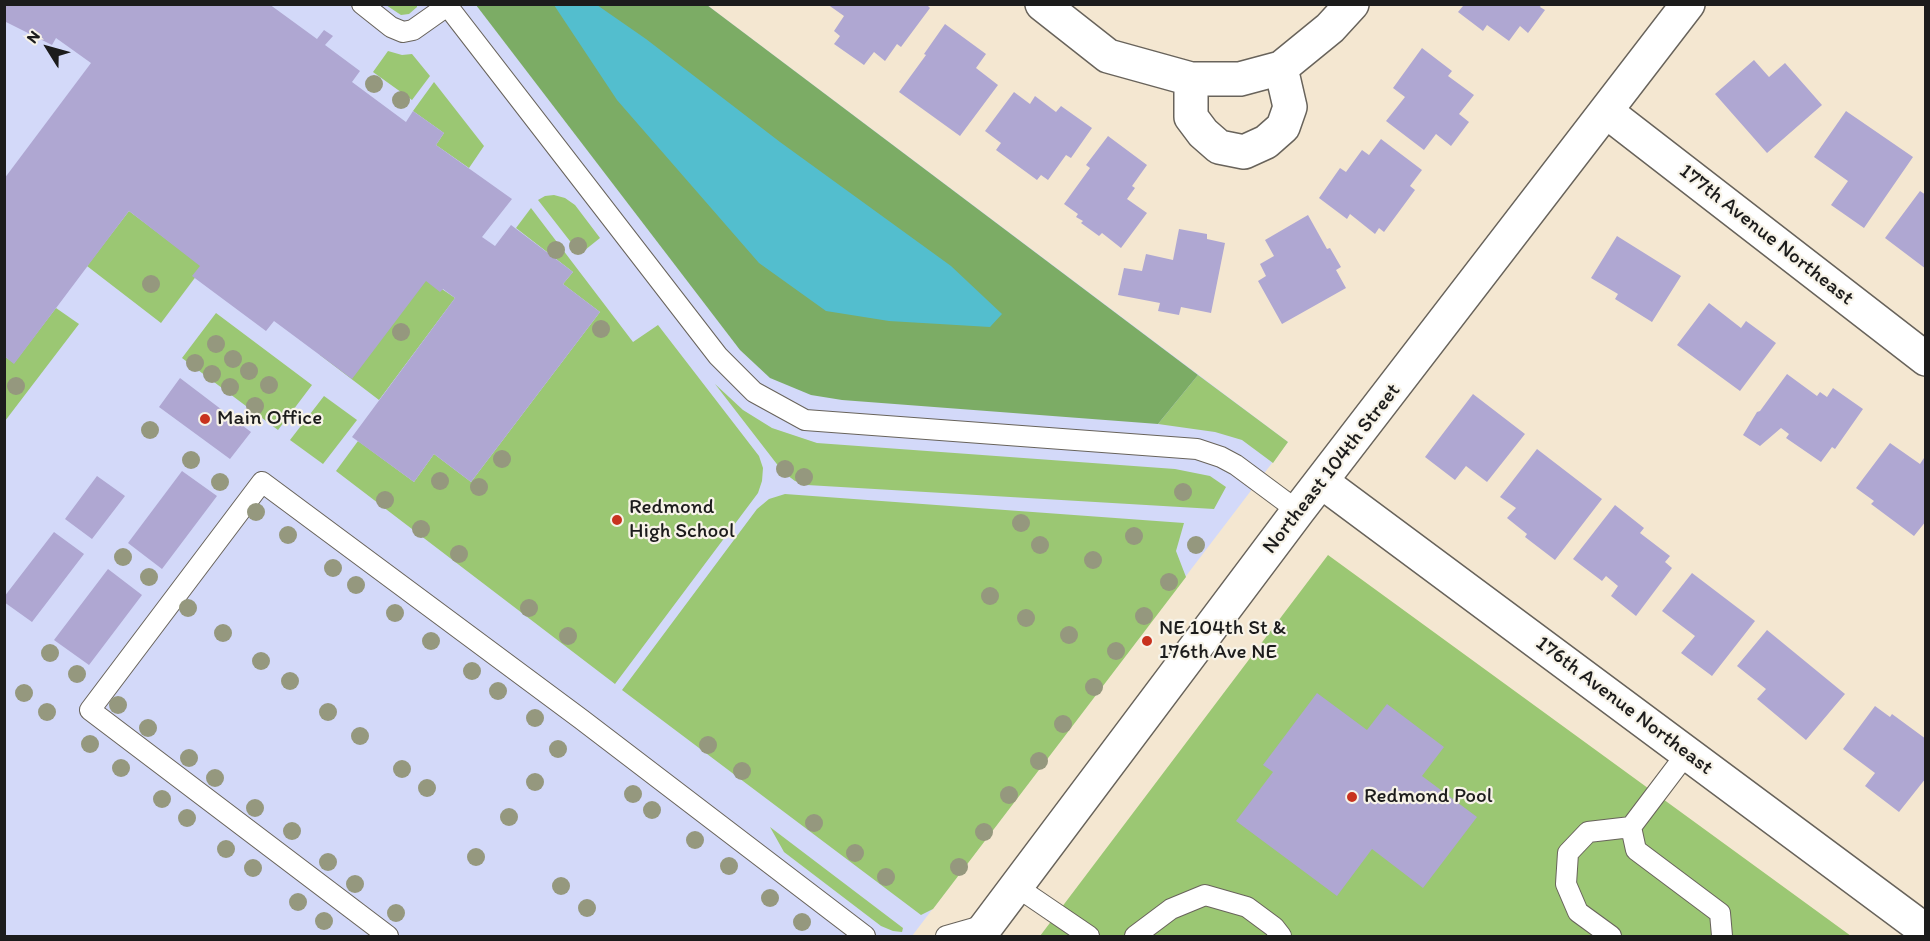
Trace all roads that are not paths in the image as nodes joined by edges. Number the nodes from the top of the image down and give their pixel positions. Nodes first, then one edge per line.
1 (362, 4) edge
2 (1042, 4) edge
3 (1352, 4) edge
4 (1688, 4) edge
5 (446, 5) edge
6 (1281, 68) junction
7 (1191, 79) junction
8 (1607, 112) junction
9 (1926, 359) edge
10 (1322, 482) junction
11 (1299, 511) junction
12 (1687, 753) junction
13 (1631, 827) junction
14 (1017, 887) junction
15 (983, 930) edge
16 (1926, 931) edge
17 (388, 936) edge
18 (865, 936) edge
19 (946, 936) edge
20 (1089, 936) edge
21 (1135, 936) edge
22 (1281, 936) edge
23 (1611, 936) edge
24 (1722, 936) edge

1 - 5 lane
2 - 7 street
3 - 6 street
4 - 8 street, Northeast 104th Street
5 - 11 lane
6 - 7 street
6 - 7 street
8 - 9 street, 177th Avenue Northeast
8 - 10 street, Northeast 104th Street
10 - 11 street, Northeast 104th Street
10 - 12 street, 176th Avenue Northeast
11 - 14 street, Northeast 104th Street
12 - 13 lane
12 - 16 street, 176th Avenue Northeast
13 - 23 lane
13 - 24 lane
14 - 15 street, Northeast 104th Street
14 - 20 lane
15 - 19 lane
17 - 18 lane
21 - 22 lane

